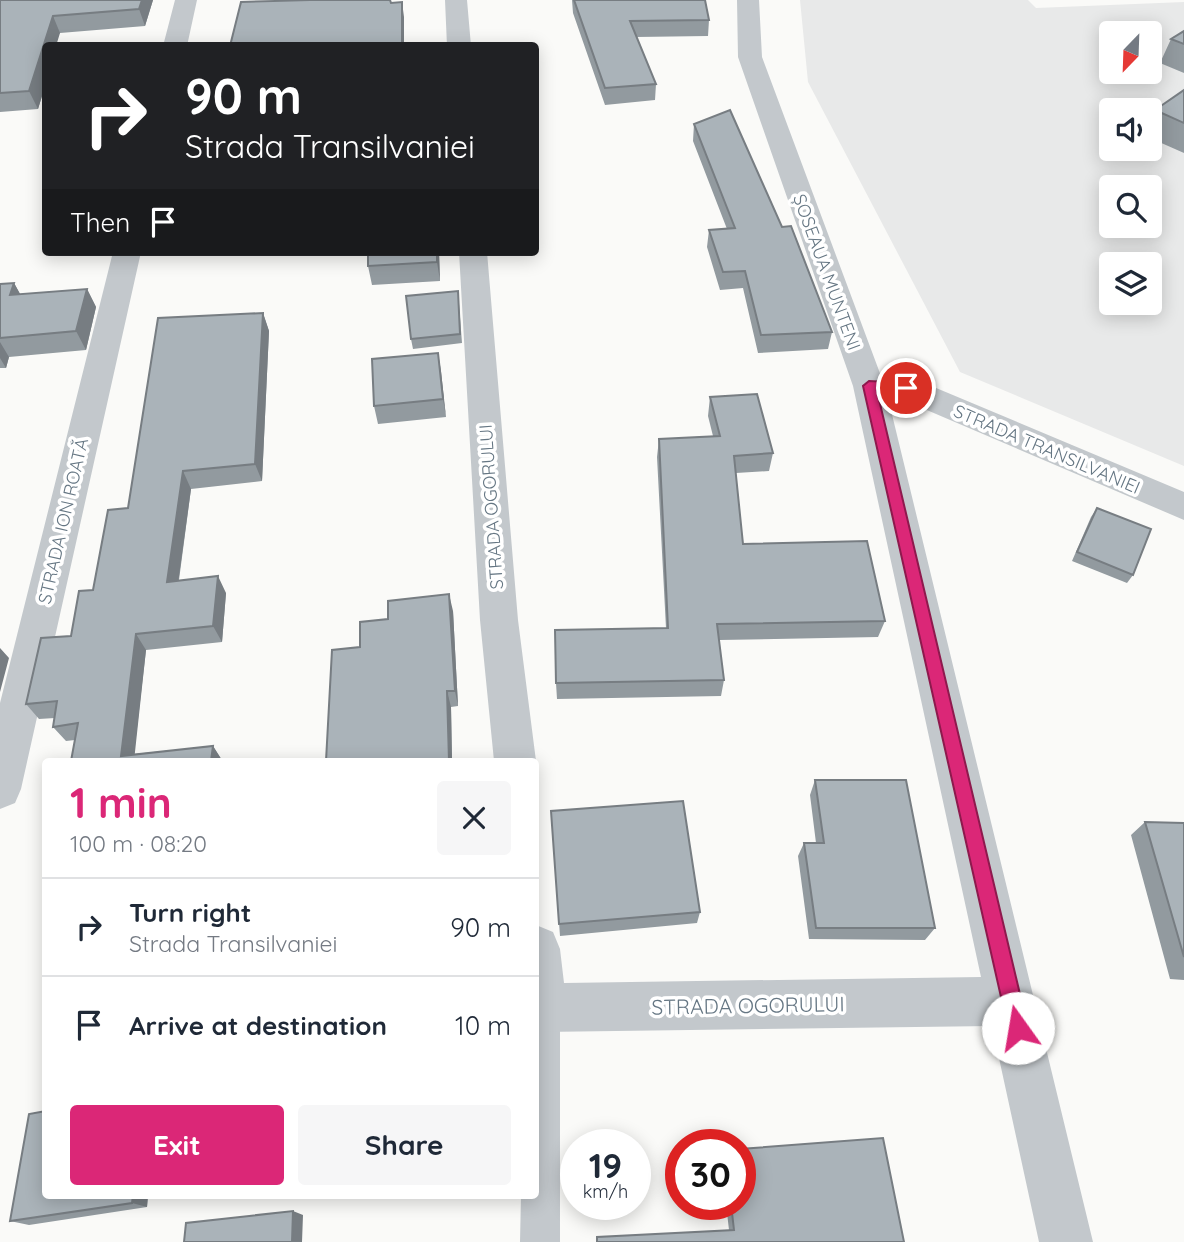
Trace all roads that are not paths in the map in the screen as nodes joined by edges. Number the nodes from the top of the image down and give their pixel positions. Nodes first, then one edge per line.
1 (186, 0) edge
2 (456, 0) edge
3 (748, 0) edge
4 (177, 42) edge
5 (459, 42) edge
6 (126, 256) edge
7 (473, 256) edge
8 (869, 386) junction
9 (1184, 507) edge
10 (515, 758) edge
11 (0, 789) edge
12 (539, 978) edge
13 (1012, 1001) junction
14 (542, 1008) junction
15 (540, 1242) edge
16 (1066, 1242) edge

1 - 4 street
2 - 5 street
3 - 8 street, ȘOSEAUA MUNTENI
6 - 11 street, STRADA ION ROATĂ
7 - 10 street, STRADA OGORULUI
8 - 9 street, STRADA TRANSILVANIEI
8 - 13 street, ȘOSEAUA MUNTENI
12 - 14 street
13 - 14 street, STRADA OGORULUI
13 - 16 street, ȘOSEAUA MUNTENI
14 - 15 lane

